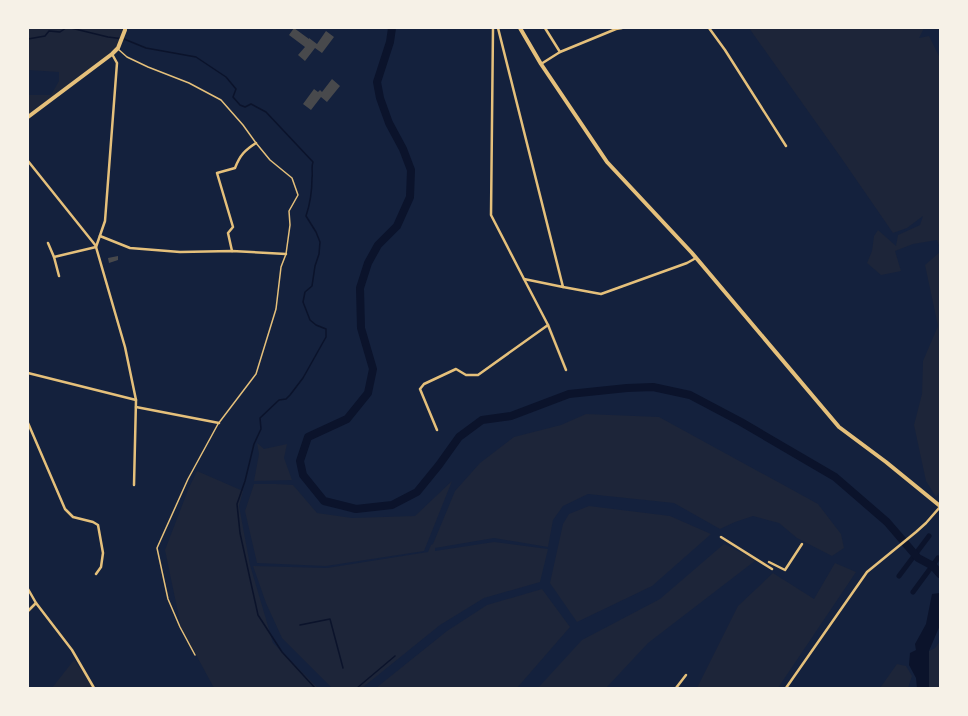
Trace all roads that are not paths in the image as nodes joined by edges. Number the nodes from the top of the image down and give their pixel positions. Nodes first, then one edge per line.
1 (493, 28) edge
2 (498, 28) edge
3 (520, 28) edge
4 (545, 28) edge
5 (622, 28) edge
6 (709, 28) edge
7 (125, 29) edge
8 (616, 29) edge
9 (118, 48) junction
10 (560, 52) junction
11 (112, 54) junction
12 (541, 64) junction
13 (28, 117) edge
14 (256, 143) junction
15 (786, 146) dead end
16 (28, 161) edge
17 (100, 236) junction
18 (48, 242) dead end
19 (96, 247) junction
20 (232, 251) junction
21 (286, 254) junction
22 (54, 257) junction
23 (696, 258) junction
24 (59, 276) dead end
25 (524, 279) junction
26 (563, 287) junction
27 (548, 325) junction
28 (566, 370) dead end
29 (28, 373) edge
30 (136, 400) junction
31 (136, 408) junction
32 (28, 423) edge
33 (219, 423) junction
34 (437, 430) dead end
35 (134, 485) dead end
36 (940, 506) edge
37 (721, 538) dead end
38 (802, 544) dead end
39 (769, 562) dead end
40 (772, 569) dead end
41 (96, 574) dead end
42 (28, 589) edge
43 (36, 604) junction
44 (28, 611) edge
45 (195, 655) dead end
46 (686, 675) dead end
47 (94, 688) edge
48 (676, 688) edge
49 (786, 688) edge

1 - 25 street
2 - 26 street
3 - 12 main road
4 - 10 street
5 - 8 street
6 - 15 street
7 - 9 main road
8 - 10 street
9 - 11 main road
9 - 14 lane
10 - 12 street
11 - 13 main road
11 - 17 street
12 - 23 main road
14 - 20 street
14 - 21 lane
16 - 19 street
17 - 19 street
17 - 20 street
18 - 22 street
19 - 22 street
19 - 30 street
20 - 21 street
21 - 33 lane
22 - 24 street
23 - 26 street
23 - 36 main road
25 - 26 street
25 - 27 street
27 - 28 street
27 - 34 street
29 - 30 street
30 - 31 street
31 - 33 street
31 - 35 street
32 - 41 street
33 - 45 lane
36 - 49 street
37 - 40 street
38 - 39 street
42 - 43 street
43 - 44 street
43 - 47 street
46 - 48 street

